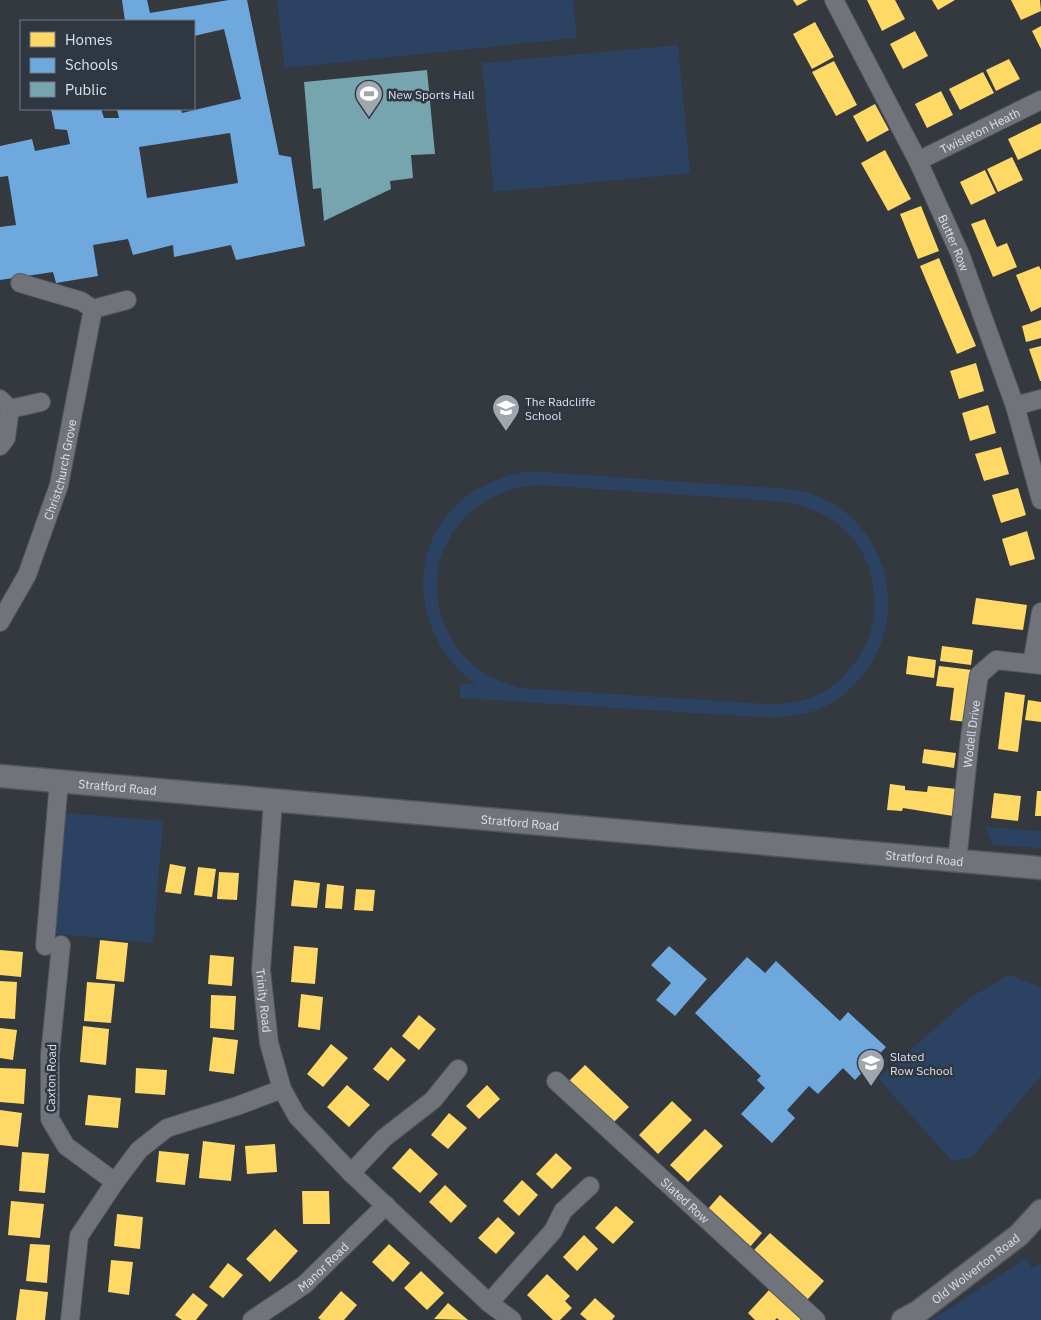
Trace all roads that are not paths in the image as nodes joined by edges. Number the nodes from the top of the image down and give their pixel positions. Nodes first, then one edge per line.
1 (834, 0) edge
2 (1041, 100) edge
3 (918, 160) junction
4 (20, 283) dead end
5 (127, 300) dead end
6 (93, 309) junction
7 (1041, 399) edge
8 (41, 402) dead end
9 (5, 404) edge
10 (1015, 406) junction
11 (0, 446) edge
12 (1041, 500) edge
13 (1041, 612) edge
14 (0, 622) edge
15 (1037, 664) edge
16 (0, 776) edge
17 (59, 781) junction
18 (273, 800) junction
19 (957, 862) junction
20 (1041, 868) edge
21 (458, 1069) dead end
22 (556, 1081) dead end
23 (282, 1089) junction
24 (351, 1173) junction
25 (115, 1182) junction
26 (590, 1186) dead end
27 (386, 1205) junction
28 (1041, 1211) edge
29 (488, 1303) junction
30 (70, 1320) edge
31 (252, 1320) edge
32 (512, 1320) edge
33 (816, 1320) edge
34 (903, 1320) edge

1 - 3 street, Butter Row
2 - 3 street, Twisleton Heath
3 - 10 street, Butter Row
4 - 6 street
5 - 6 street
6 - 14 street, Christchurch Grove
7 - 10 street
8 - 9 street
9 - 11 street
10 - 12 street, Butter Row
13 - 15 street
15 - 19 street, Wodell Drive
16 - 17 street, Stratford Road
17 - 18 street, Stratford Road
17 - 25 street, Caxton Road
18 - 19 street, Stratford Road
18 - 23 street, Trinity Road
19 - 20 street, Stratford Road
21 - 24 street
22 - 33 street, Slated Row
23 - 24 street, Trinity Road
23 - 25 street
24 - 27 street, Trinity Road
25 - 30 street
26 - 29 street
27 - 29 street, Trinity Road
27 - 31 street, Manor Road
28 - 34 street, Old Wolverton Road
29 - 32 street, Trinity Road

